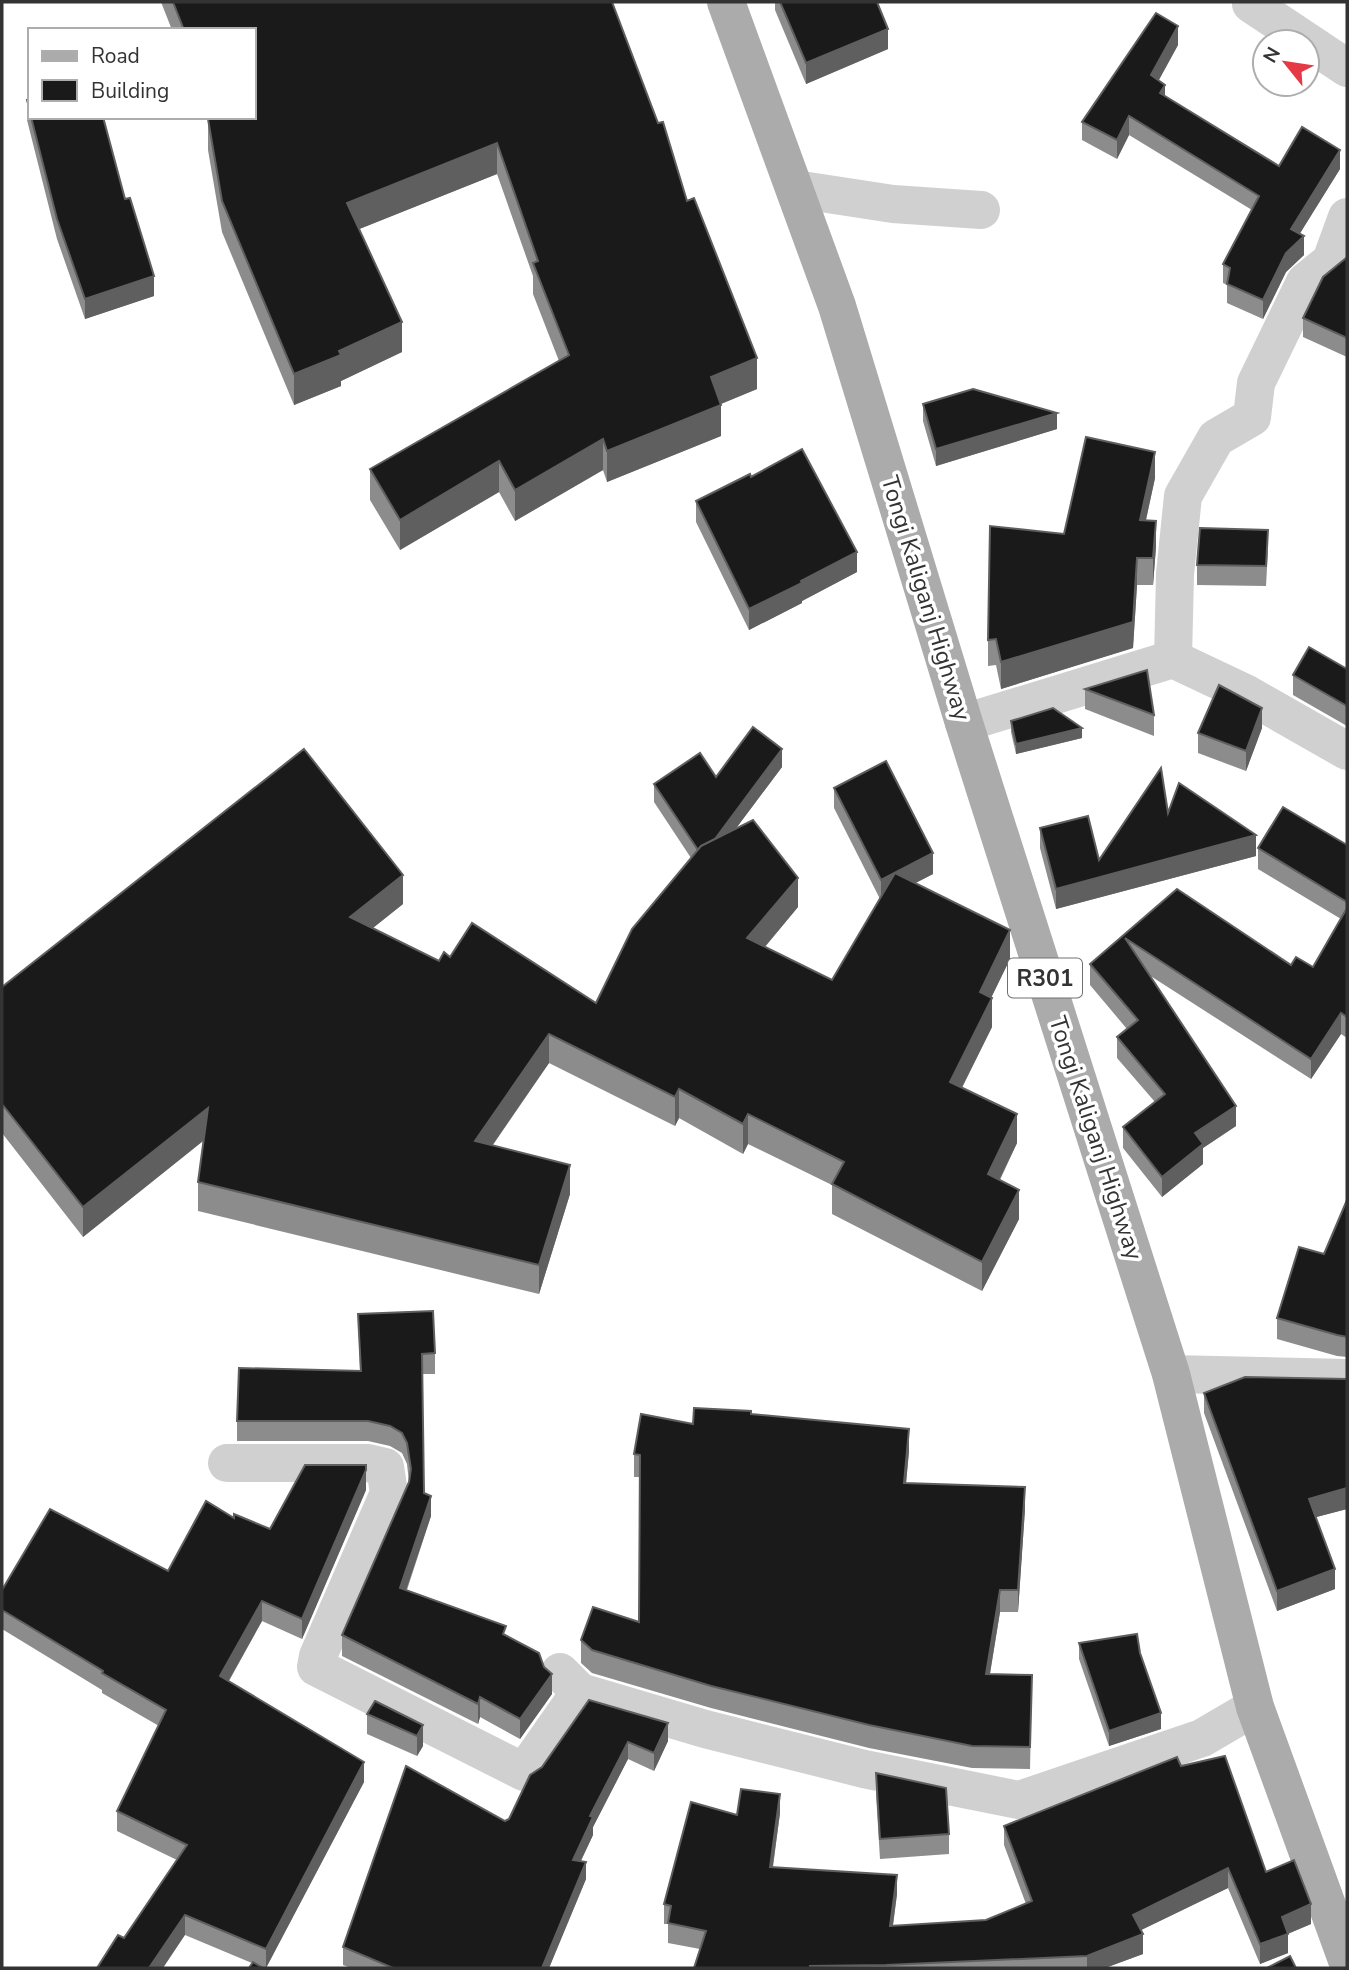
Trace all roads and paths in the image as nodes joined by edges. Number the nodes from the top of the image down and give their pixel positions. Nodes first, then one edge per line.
1 (726, 2) edge
2 (1251, 4) dead end
3 (1347, 68) edge
4 (795, 189) junction
5 (981, 210) dead end
6 (1347, 218) edge
7 (1173, 659) junction
8 (964, 723) junction
9 (1347, 751) edge
10 (1171, 1374) junction
11 (1347, 1378) edge
12 (227, 1463) dead end
13 (1255, 1707) junction
14 (1347, 1960) edge

1 - 4 main road, Tongi Kaliganj Highway / R301
2 - 3 street
4 - 5 street
4 - 8 main road, Tongi Kaliganj Highway / R301
6 - 7 street
7 - 8 street
7 - 9 street
8 - 10 main road, Tongi Kaliganj Highway / R301
10 - 11 street
10 - 13 main road, Tongi Kaliganj Highway / R301
12 - 13 street
13 - 14 main road, Tongi Kaliganj Highway / R301

